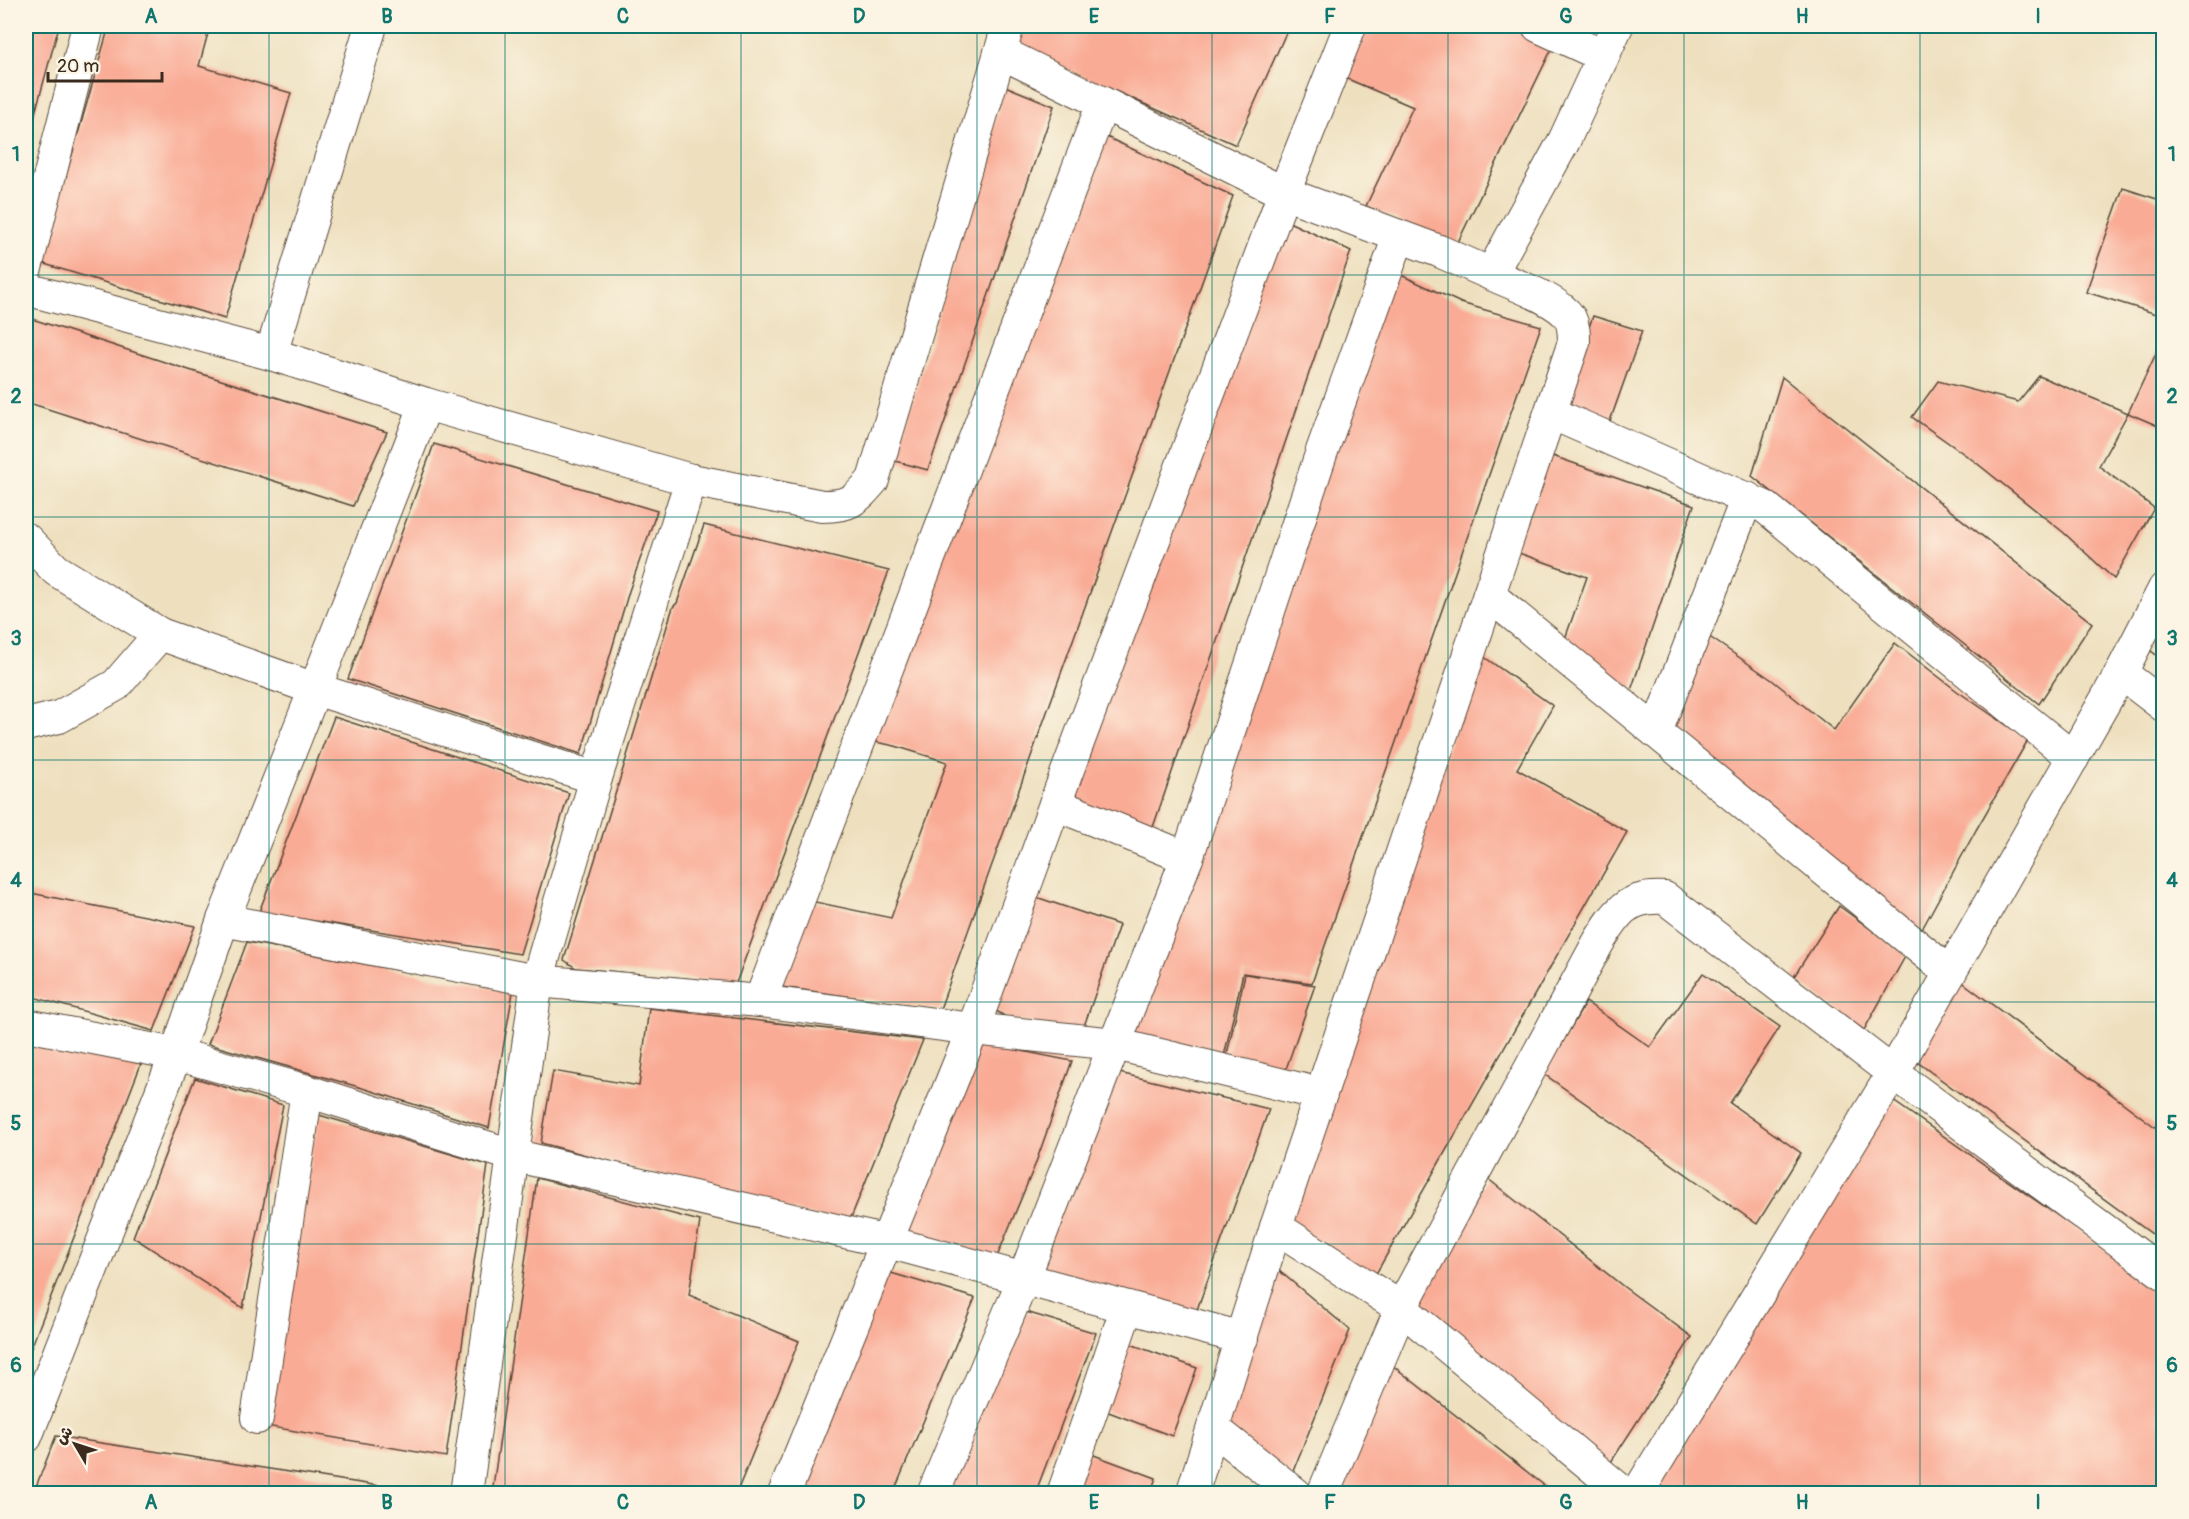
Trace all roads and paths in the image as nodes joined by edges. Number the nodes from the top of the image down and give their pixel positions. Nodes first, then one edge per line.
1 (88, 26) edge
2 (371, 26) edge
3 (1350, 26) edge
4 (1538, 26) edge
5 (1617, 26) edge
6 (1004, 39) edge
7 (1603, 56) junction
8 (1104, 103) junction
9 (1284, 193) junction
10 (1399, 236) junction
11 (26, 268) edge
12 (1491, 274) junction
13 (26, 289) edge
14 (271, 354) junction
15 (426, 404) junction
16 (1551, 413) junction
17 (691, 480) junction
18 (1747, 498) junction
19 (26, 539) edge
20 (2163, 590) edge
21 (1489, 595) junction
22 (160, 634) junction
23 (2121, 674) junction
24 (315, 689) junction
25 (2163, 706) edge
26 (26, 725) edge
27 (1656, 732) junction
28 (2073, 758) junction
29 (596, 778) junction
30 (1055, 804) junction
31 (1187, 858) junction
32 (223, 920) junction
33 (1950, 973) junction
34 (537, 981) junction
35 (760, 1001) junction
36 (26, 1025) edge
37 (973, 1029) junction
38 (1115, 1044) junction
39 (176, 1054) junction
40 (1893, 1073) junction
41 (307, 1090) junction
42 (1321, 1094) junction
43 (512, 1155) junction
44 (1276, 1227) junction
45 (888, 1242) junction
46 (2163, 1274) edge
47 (1023, 1280) junction
48 (1127, 1307) junction
49 (1401, 1308) junction
50 (1242, 1338) junction
51 (31, 1403) edge
52 (257, 1418) dead end
53 (1213, 1428) junction
54 (26, 1437) edge
55 (466, 1494) edge
56 (784, 1494) edge
57 (933, 1494) edge
58 (1063, 1494) edge
59 (1192, 1494) edge
60 (1296, 1494) edge
61 (1323, 1494) edge
62 (1625, 1494) edge
63 (1637, 1494) edge

1 - 11 street
2 - 14 street
3 - 9 street
4 - 7 street
5 - 7 street
6 - 8 street
6 - 17 street
7 - 12 street
8 - 9 street
8 - 35 street
9 - 10 street
9 - 30 street
10 - 12 street
10 - 31 street
12 - 16 street
13 - 14 street
14 - 15 street
15 - 17 street
15 - 24 street
16 - 18 street
16 - 21 street
17 - 29 street
18 - 27 street
18 - 28 street
19 - 22 street
20 - 23 street
21 - 27 street
21 - 42 street
22 - 24 street
22 - 26 street
23 - 25 street
23 - 28 street
24 - 29 street
24 - 32 street
27 - 33 street
28 - 33 street
29 - 34 street
30 - 31 street
30 - 37 street
31 - 38 street
32 - 34 street
32 - 39 street
33 - 40 street
34 - 35 street
34 - 43 street
35 - 37 street
36 - 39 street
37 - 38 street
37 - 45 street
38 - 42 street
38 - 47 street
39 - 41 street
39 - 51 street
40 - 46 street
40 - 49 street
40 - 63 street
41 - 43 street
41 - 52 street
42 - 44 street
43 - 45 street
43 - 55 street
44 - 49 street
44 - 50 street
45 - 47 street
45 - 56 street
47 - 48 street
47 - 57 street
48 - 50 street
48 - 58 street
49 - 61 street
49 - 62 street
50 - 53 street
51 - 54 street
53 - 59 street
53 - 60 street

